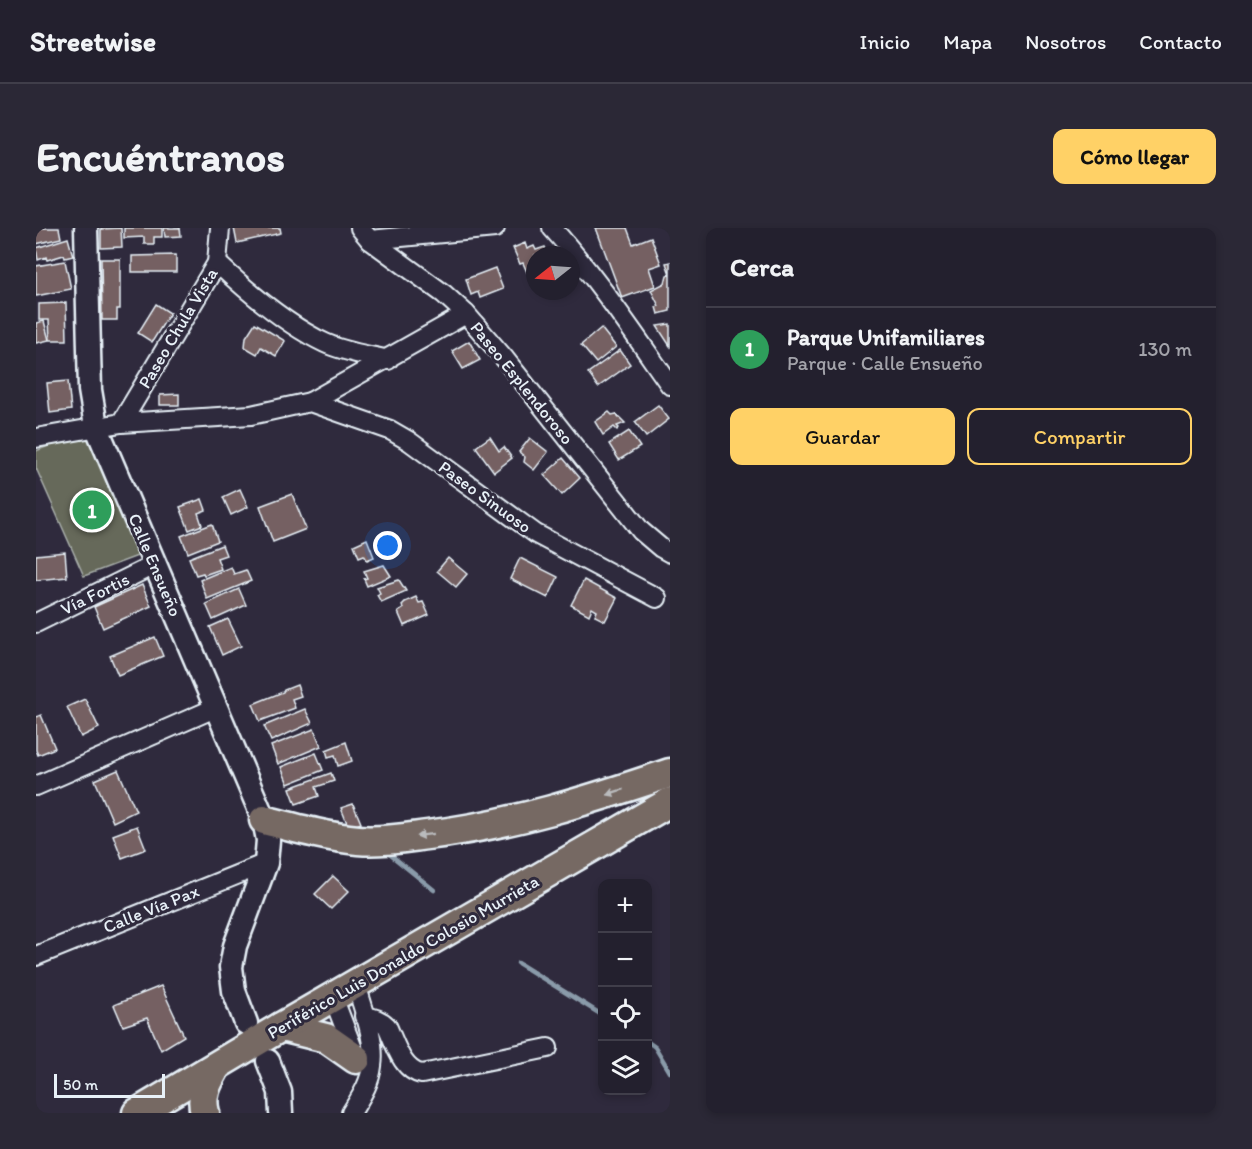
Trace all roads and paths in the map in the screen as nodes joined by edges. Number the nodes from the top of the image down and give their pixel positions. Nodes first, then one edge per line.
1 (86, 228) edge
2 (220, 228) edge
3 (495, 228) edge
4 (552, 228) edge
5 (365, 234) edge
6 (217, 263) junction
7 (466, 314) junction
8 (388, 360) junction
9 (670, 385) edge
10 (310, 402) junction
11 (121, 423) junction
12 (96, 426) junction
13 (36, 438) edge
14 (670, 552) edge
15 (154, 565) junction
16 (657, 598) dead end
17 (36, 623) edge
18 (215, 708) junction
19 (670, 772) edge
20 (36, 786) edge
21 (670, 802) edge
22 (264, 820) junction
23 (266, 863) junction
24 (36, 956) edge
25 (345, 990) junction
26 (364, 1016) junction
27 (246, 1023) dead end
28 (281, 1028) junction
29 (548, 1048) dead end
30 (268, 1061) dead end
31 (216, 1067) junction
32 (361, 1072) junction
33 (138, 1113) edge
34 (205, 1113) edge
35 (281, 1113) edge
36 (351, 1113) edge

1 - 12 street, Calle Ensueño
2 - 6 street, Paseo Chula Vista
3 - 5 street
4 - 9 street
5 - 7 street, Paseo Esplendoroso
6 - 8 street
6 - 11 street, Paseo Chula Vista
7 - 8 street
7 - 14 street, Paseo Esplendoroso
8 - 10 street
10 - 11 street
10 - 16 street, Paseo Sinuoso
11 - 12 street
12 - 13 street
12 - 15 street, Calle Ensueño
15 - 17 street, Vía Fortis
15 - 18 street, Calle Ensueño
18 - 20 street
18 - 22 street, Calle Ensueño
19 -> 22 main road
21 - 25 main road, Periférico Luis Donaldo Colosio Murrieta
22 - 23 street, Calle Ensueño
23 - 24 street, Calle Vía Pax
23 - 27 street, Calle Ensueño
25 - 26 street
25 - 28 main road, Periférico Luis Donaldo Colosio Murrieta
25 - 32 street
26 - 29 street
26 - 32 street
28 - 31 main road, Periférico Luis Donaldo Colosio Murrieta
28 - 32 main road
30 - 35 street
31 - 33 main road, Periférico Luis Donaldo Colosio Murrieta
31 - 34 main road
32 - 36 street

